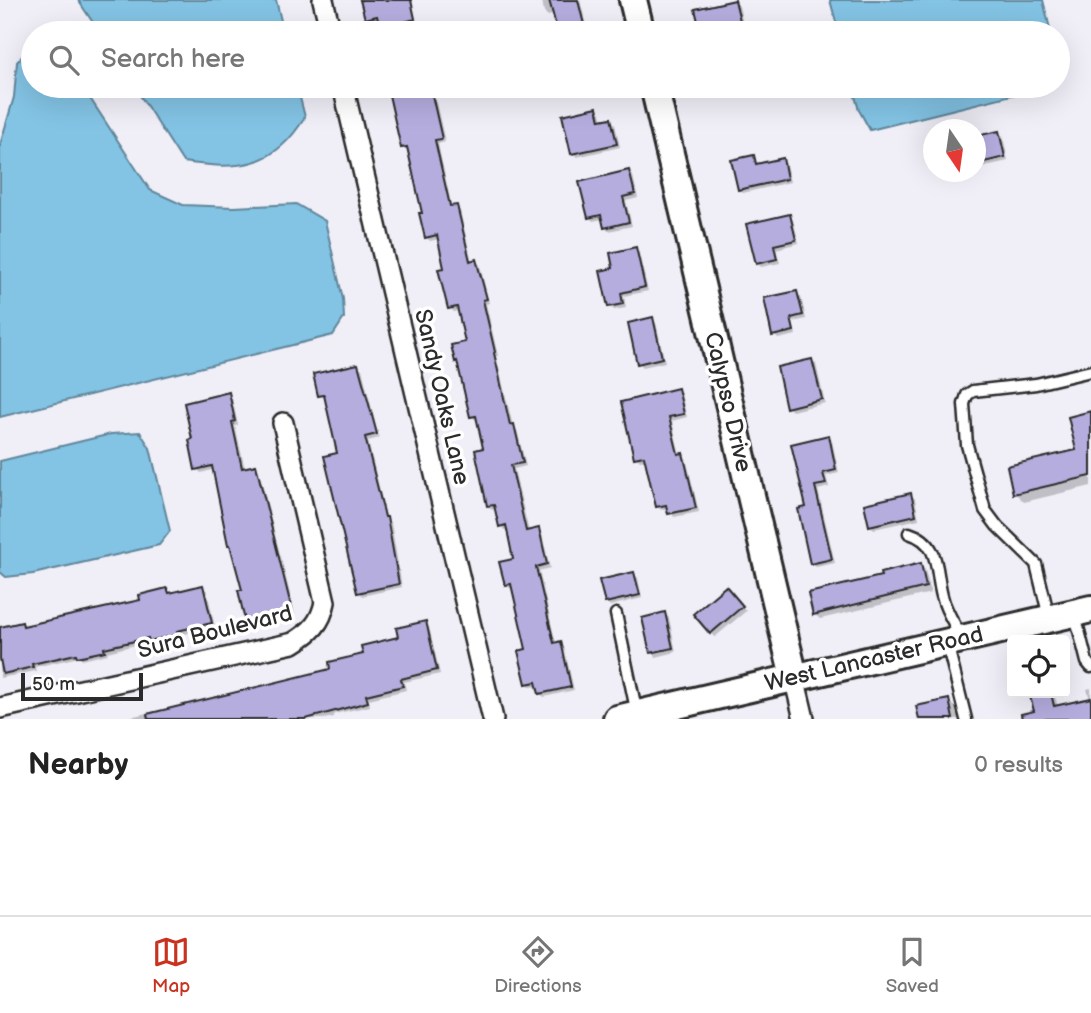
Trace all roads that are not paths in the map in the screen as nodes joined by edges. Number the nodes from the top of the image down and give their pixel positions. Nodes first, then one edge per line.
1 (323, 0) edge
2 (633, 0) edge
3 (328, 21) edge
4 (638, 21) edge
5 (346, 98) edge
6 (657, 98) edge
7 (1091, 370) edge
8 (284, 423) dead end
9 (909, 533) dead end
10 (1072, 613) edge
11 (616, 614) dead end
12 (955, 641) junction
13 (1091, 667) edge
14 (794, 677) junction
15 (0, 708) edge
16 (627, 717) edge
17 (493, 719) edge
18 (804, 719) edge
19 (966, 719) edge

1 - 3 street
2 - 4 street
5 - 17 street, Sandy Oaks Lane
6 - 14 street, Calypso Drive
7 - 10 lane
8 - 15 street, Sura Boulevard
9 - 12 lane
10 - 12 street, West Lancaster Road
10 - 13 lane
11 - 16 lane
12 - 14 street, West Lancaster Road
12 - 19 lane
14 - 16 street, West Lancaster Road
14 - 18 street, Calypso Drive

